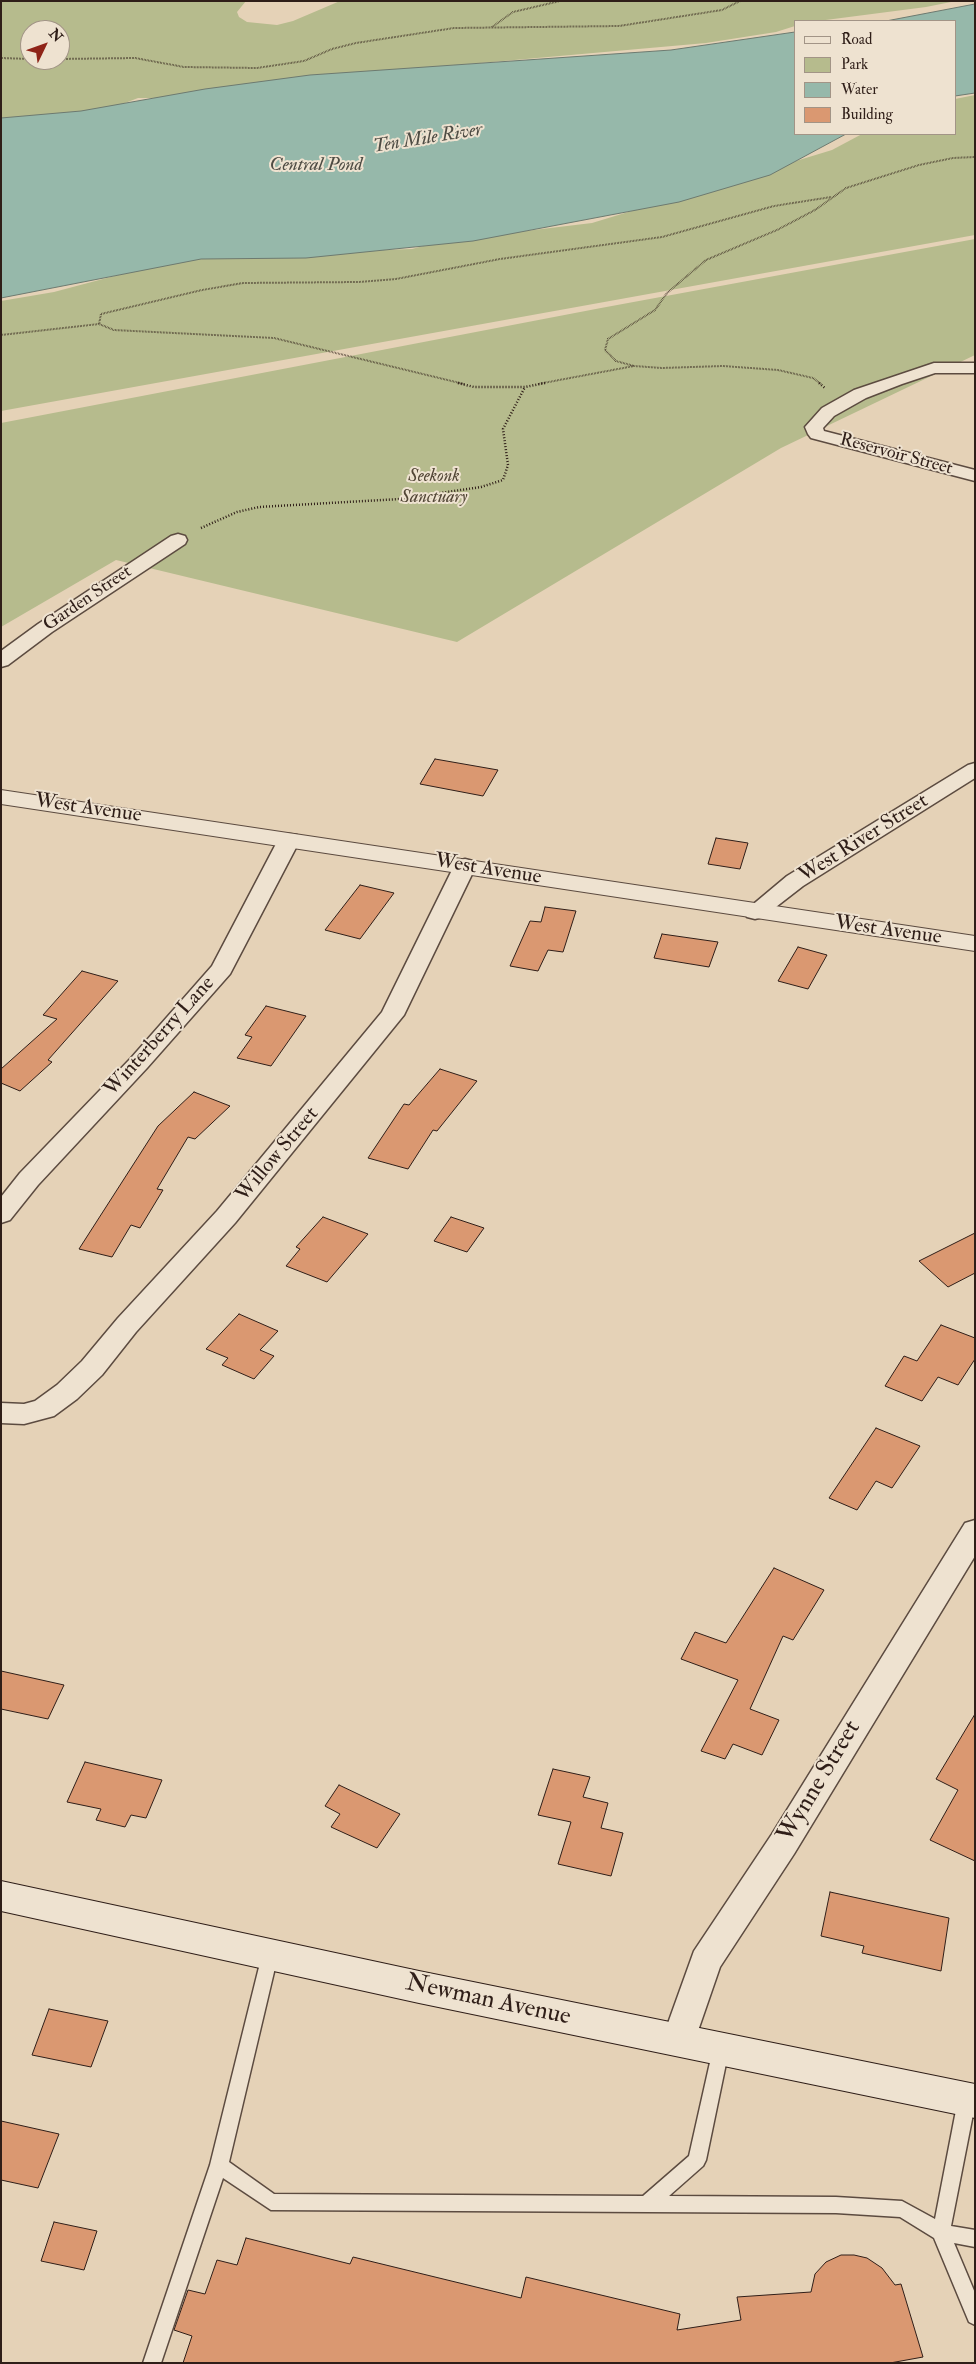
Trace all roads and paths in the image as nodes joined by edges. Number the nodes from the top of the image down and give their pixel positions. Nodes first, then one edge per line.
1 (560, 1) edge
2 (740, 1) edge
3 (490, 28) junction
4 (1, 58) edge
5 (20, 59) edge
6 (70, 59) edge
7 (975, 157) edge
8 (831, 197) junction
9 (99, 324) junction
10 (1, 335) edge
11 (634, 366) junction
12 (975, 368) edge
13 (525, 387) junction
14 (828, 412) junction
15 (975, 476) edge
16 (178, 540) joint
17 (1, 661) edge
18 (975, 768) edge
19 (1, 797) edge
20 (289, 840) junction
21 (466, 866) junction
22 (756, 912) junction
23 (975, 944) edge
24 (1, 1214) edge
25 (1, 1413) edge
26 (975, 1531) edge
27 (1, 1896) edge
28 (270, 1955) junction
29 (679, 2040) junction
30 (721, 2049) junction
31 (971, 2101) edge
32 (219, 2165) junction
33 (646, 2204) junction
34 (941, 2232) junction
35 (975, 2239) edge
36 (975, 2316) edge
37 (152, 2363) edge

1 - 3 path
2 - 3 path
3 - 6 path
4 - 5 path
7 - 8 path
8 - 9 path
8 - 11 path
9 - 10 path
9 - 13 path
11 - 13 path
11 - 14 path
12 - 14 street
13 - 16 path
14 - 15 street, Reservoir Street
16 - 17 street, Garden Street
18 - 22 street, West River Street
19 - 20 street, West Avenue
20 - 21 street, West Avenue
20 - 24 street, Winterberry Lane
21 - 22 street, West Avenue
21 - 25 street, Willow Street
22 - 23 street, West Avenue
26 - 29 street, Wynne Street
27 - 28 street, Newman Avenue
28 - 29 street, Newman Avenue
28 - 32 lane
29 - 30 street, Newman Avenue
30 - 31 street, Newman Avenue
30 - 33 lane
31 - 34 lane
32 - 33 lane
32 - 37 lane
33 - 34 lane
34 - 35 lane
34 - 36 lane

